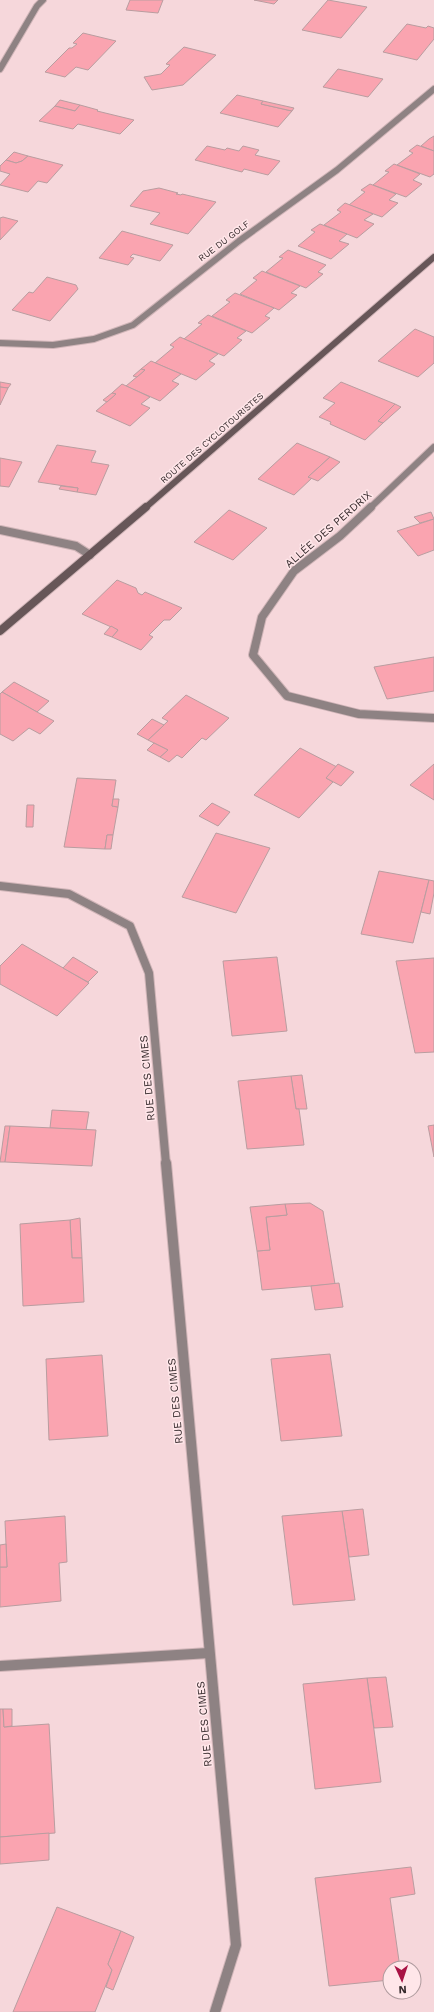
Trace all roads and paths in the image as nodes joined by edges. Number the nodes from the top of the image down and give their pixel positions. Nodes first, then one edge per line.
1 (43, 0) edge
2 (0, 69) edge
3 (434, 89) edge
4 (434, 257) edge
5 (0, 343) edge
6 (434, 447) edge
7 (0, 530) edge
8 (90, 555) junction
9 (0, 631) edge
10 (434, 718) edge
11 (0, 886) edge
12 (209, 1653) junction
13 (0, 1666) edge
14 (215, 2012) edge

1 - 2 street
3 - 5 street, RUE DU GOLF
4 - 8 street, ROUTE DES CYCLOTOURISTES
6 - 10 street, ALLÉE DES PERDRIX
7 - 8 street
8 - 9 street, ROUTE DES CYCLOTOURISTES
11 - 12 street, RUE DES CIMES
12 - 13 street
12 - 14 street, RUE DES CIMES

